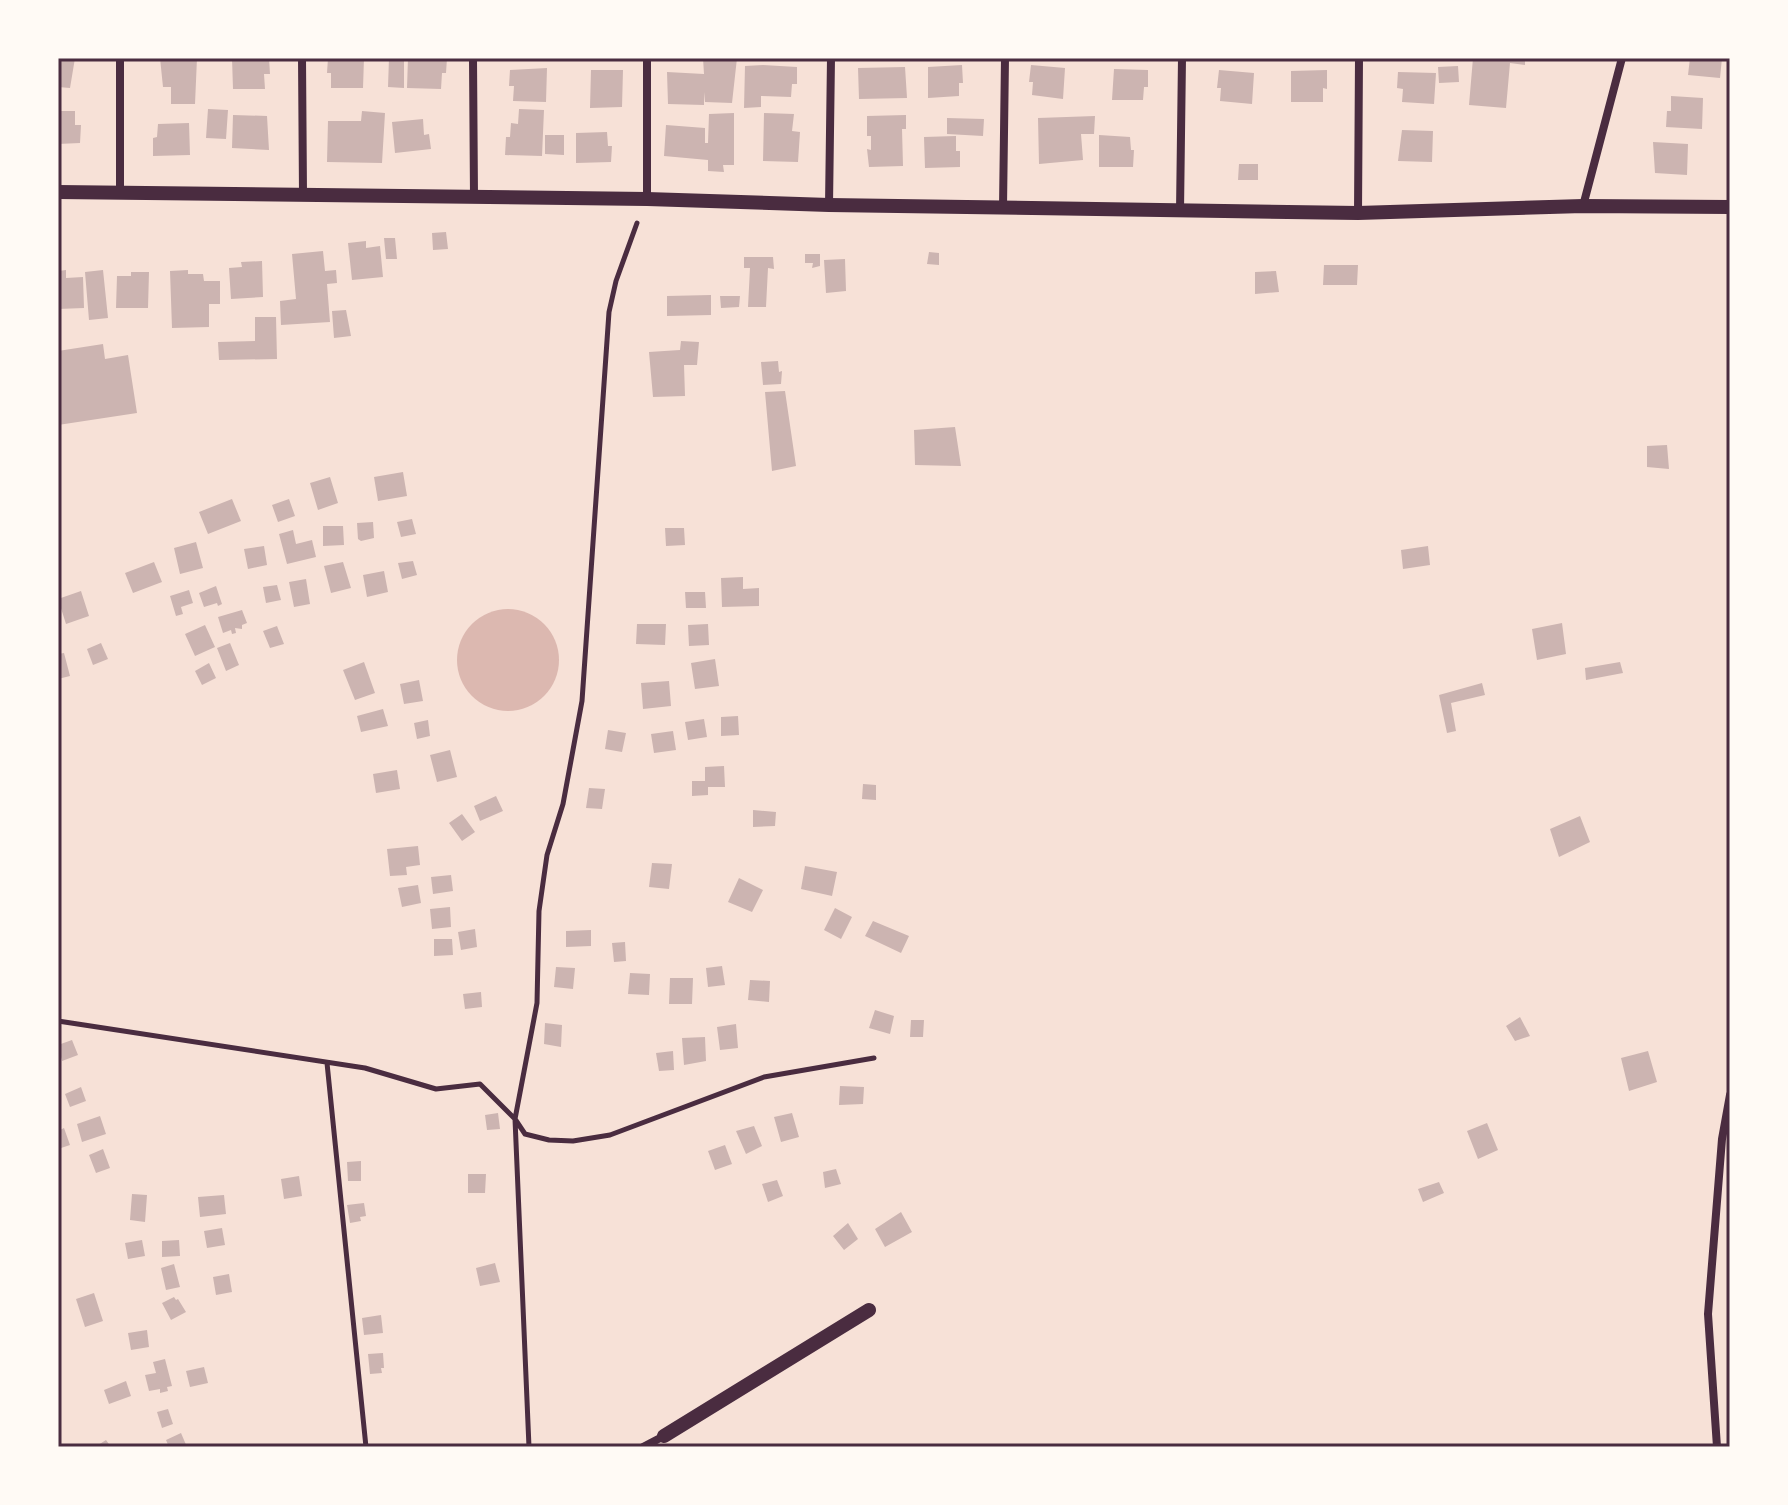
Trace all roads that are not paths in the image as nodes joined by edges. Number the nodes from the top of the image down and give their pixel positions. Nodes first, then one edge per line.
1 (120, 58) edge
2 (302, 58) edge
3 (473, 58) edge
4 (647, 58) edge
5 (831, 58) edge
6 (1005, 58) edge
7 (1182, 58) edge
8 (1359, 58) edge
9 (1622, 58) edge
10 (58, 192) edge
11 (120, 193) junction
12 (303, 194) junction
13 (474, 198) junction
14 (647, 199) junction
15 (829, 205) junction
16 (1583, 206) junction
17 (1003, 207) junction
18 (1730, 207) edge
19 (1180, 211) junction
20 (1358, 213) junction
21 (1730, 1095) edge
22 (869, 1310) dead end
23 (664, 1436) joint
24 (643, 1447) edge
25 (1717, 1447) edge

1 - 11 street
2 - 12 street
3 - 13 street
4 - 14 street
5 - 15 street
6 - 17 street
7 - 19 street
8 - 20 street
9 - 16 street
10 - 11 street
11 - 12 street
12 - 13 street
13 - 14 street
14 - 15 street
15 - 17 street
16 - 18 street
16 - 20 street
17 - 19 street
19 - 20 street
21 - 25 street
22 - 23 street
23 - 24 street

